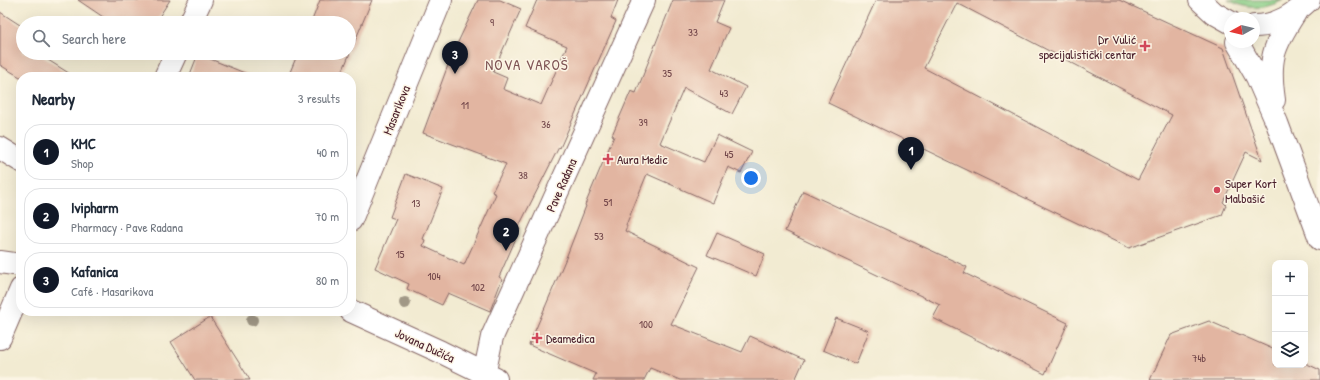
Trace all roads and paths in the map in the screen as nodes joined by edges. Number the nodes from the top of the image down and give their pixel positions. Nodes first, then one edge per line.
1 (201, 0) edge
2 (441, 0) edge
3 (644, 0) edge
4 (1302, 7) edge
5 (1215, 12) edge
6 (193, 16) edge
7 (1224, 25) edge
8 (1260, 25) edge
9 (1240, 48) edge
10 (173, 60) edge
11 (167, 72) edge
12 (1277, 123) junction
13 (0, 148) edge
14 (16, 158) edge
15 (356, 208) edge
16 (1320, 239) edge
17 (0, 262) edge
18 (16, 264) edge
19 (16, 301) edge
20 (356, 313) edge
21 (0, 338) edge
22 (488, 378) edge

1 - 6 street
2 - 15 street, Masarikova
3 - 22 street, Pave Radana
4 - 8 street
4 - 12 street
5 - 7 street
9 - 12 street
10 - 11 street
12 - 16 street
13 - 14 street
17 - 18 street
19 - 21 street
20 - 22 street, Jovana Dučića

